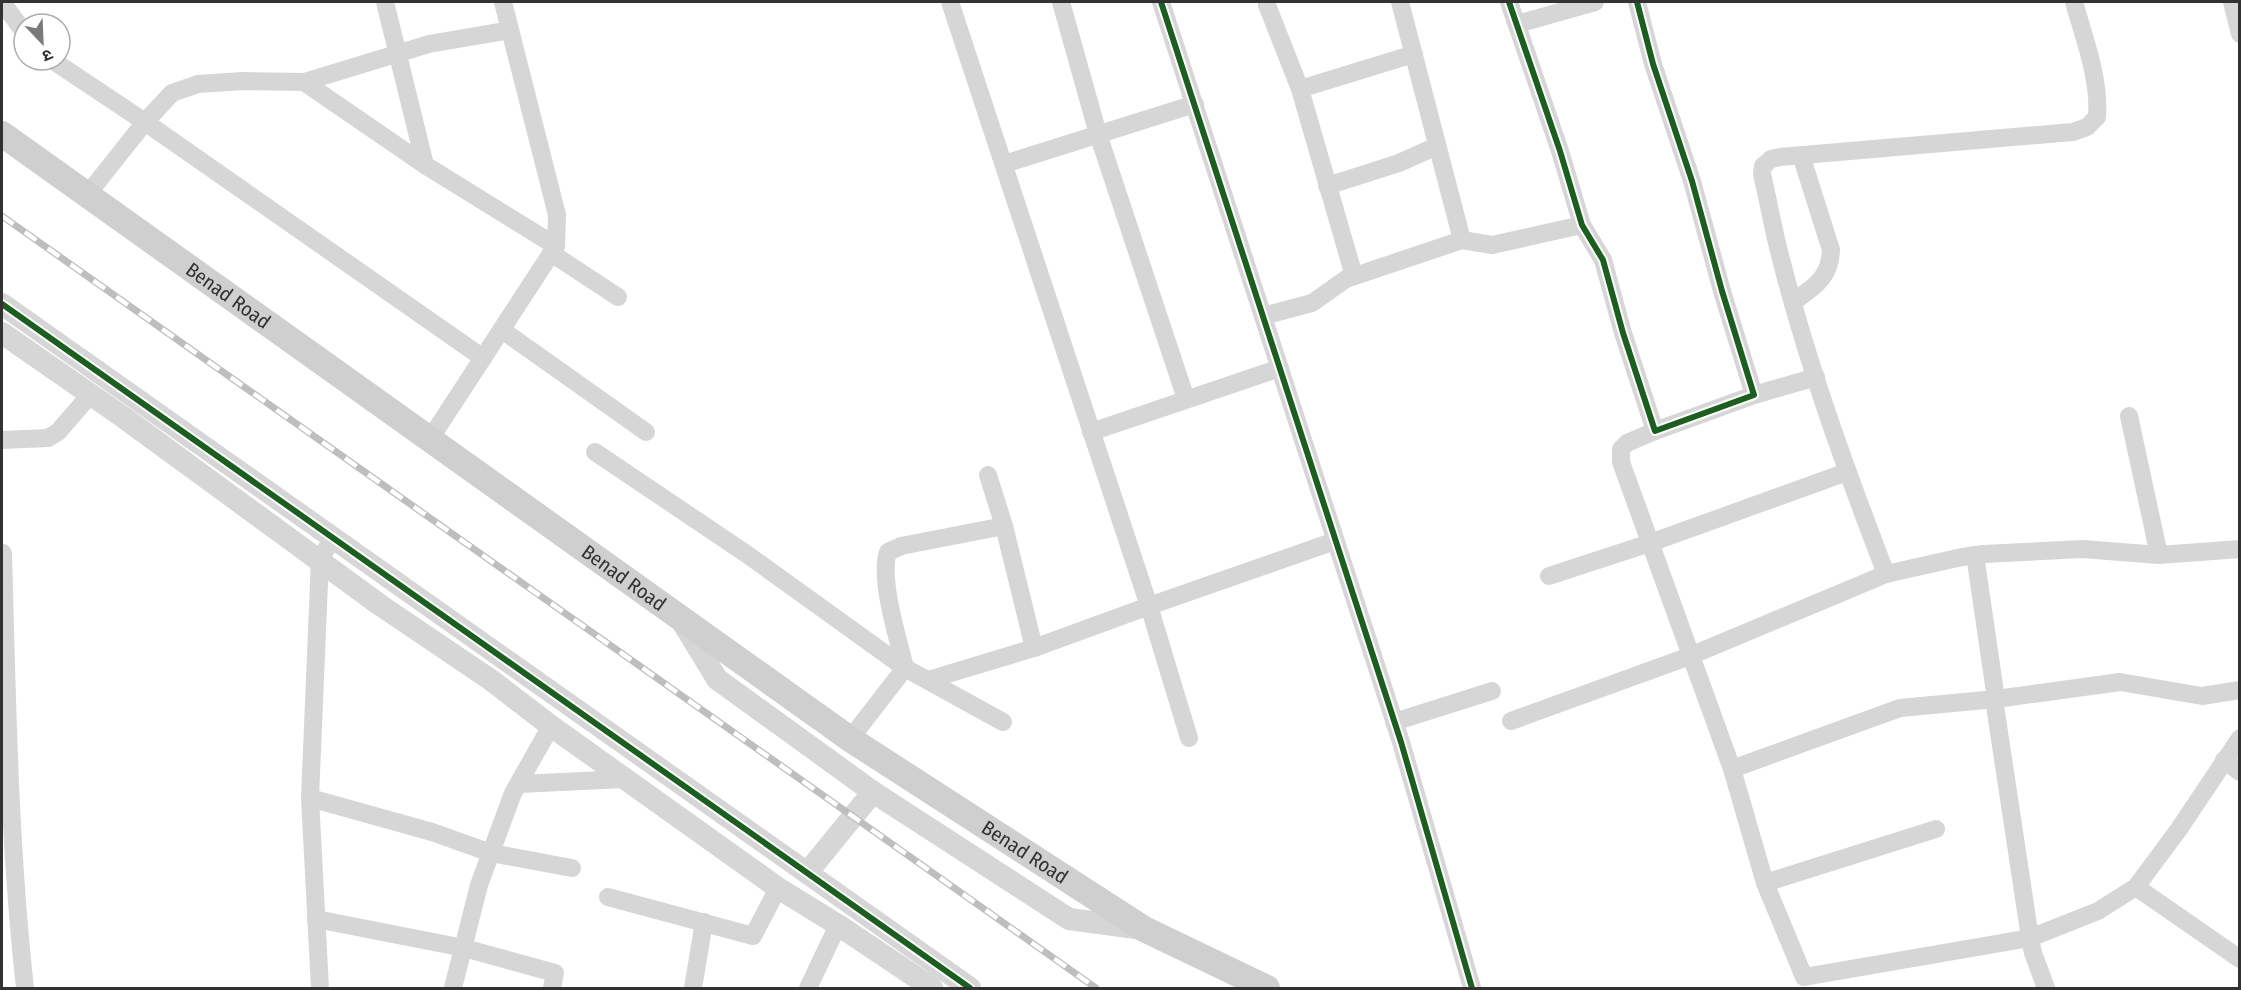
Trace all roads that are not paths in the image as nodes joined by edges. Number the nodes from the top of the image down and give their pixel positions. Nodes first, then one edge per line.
1 (2, 2) edge
2 (385, 2) edge
3 (503, 2) edge
4 (951, 2) edge
5 (1061, 2) edge
6 (1161, 2) edge
7 (1267, 2) edge
8 (1400, 2) edge
9 (1509, 2) edge
10 (1595, 2) edge
11 (1637, 2) edge
12 (2074, 2) edge
13 (2232, 2) edge
14 (12, 16) edge
15 (1517, 24) junction
16 (510, 30) junction
17 (2240, 34) edge
18 (398, 54) junction
19 (1414, 54) junction
20 (70, 72) edge
21 (304, 82) junction
22 (1300, 89) junction
23 (1195, 104) junction
24 (144, 122) junction
25 (2, 134) edge
26 (1098, 134) junction
27 (1437, 146) junction
28 (1801, 155) junction
29 (1004, 164) junction
30 (425, 165) junction
31 (1327, 186) junction
32 (87, 195) junction
33 (1582, 225) junction
34 (1462, 240) junction
35 (554, 250) junction
36 (1354, 276) junction
37 (618, 297) dead end
38 (1793, 302) junction
39 (2, 304) edge
40 (1263, 316) junction
41 (502, 330) junction
42 (2, 333) edge
43 (483, 358) junction
44 (1280, 368) junction
45 (1816, 377) junction
46 (90, 395) junction
47 (1754, 395) junction
48 (1186, 399) junction
49 (2129, 416) dead end
50 (1655, 431) junction
51 (646, 432) dead end
52 (1091, 432) junction
53 (2, 440) edge
54 (430, 440) junction
55 (596, 452) dead end
56 (1847, 472) junction
57 (988, 474) dead end
58 (1004, 526) junction
59 (333, 538) junction
60 (1335, 541) junction
61 (1650, 543) junction
62 (2240, 549) edge
63 (3, 553) edge
64 (1975, 555) junction
65 (2159, 555) junction
66 (320, 559) junction
67 (1886, 574) junction
68 (1549, 576) dead end
69 (1149, 606) junction
70 (679, 616) junction
71 (1034, 648) junction
72 (1690, 656) junction
73 (905, 668) junction
74 (928, 680) junction
75 (2240, 690) edge
76 (1492, 691) dead end
77 (1995, 699) junction
78 (1511, 721) dead end
79 (1003, 722) dead end
80 (1394, 722) junction
81 (551, 726) junction
82 (1189, 738) dead end
83 (2240, 738) edge
84 (850, 739) junction
85 (2224, 760) junction
86 (1732, 769) junction
87 (2240, 772) edge
88 (626, 779) junction
89 (519, 784) junction
90 (873, 792) junction
91 (310, 798) junction
92 (1936, 829) dead end
93 (491, 853) junction
94 (572, 868) dead end
95 (807, 873) junction
96 (1765, 883) junction
97 (2136, 887) junction
98 (778, 888) junction
99 (608, 897) dead end
100 (316, 919) junction
101 (704, 922) junction
102 (838, 925) junction
103 (1144, 929) junction
104 (2030, 938) junction
105 (464, 948) junction
106 (2240, 959) edge
107 (1799, 986) edge
108 (25, 988) edge
109 (320, 988) edge
110 (453, 988) edge
111 (552, 988) edge
112 (693, 988) edge
113 (808, 988) edge
114 (932, 988) edge
115 (970, 988) edge
116 (1267, 988) edge
117 (1472, 988) edge
118 (2046, 988) edge

1 - 14 street
2 - 18 street
3 - 16 street
4 - 29 street
5 - 26 street
6 - 23 street
7 - 22 street
8 - 19 street
9 - 15 street
10 - 15 street
11 - 47 street
12 - 28 street
13 - 17 street
15 - 33 street
16 - 18 street
16 - 35 street
18 - 21 street
18 - 30 street
19 - 22 street
19 - 27 street
20 - 24 street
21 - 24 street
21 - 30 street
22 - 31 street
23 - 26 street
23 - 40 street
24 - 32 street
24 - 43 street
25 - 32 main road, Benad Road
26 - 29 street
26 - 48 street
27 - 31 street
27 - 34 street
28 - 38 street
28 - 38 street
29 - 52 street
30 - 35 street
31 - 36 street
32 - 54 main road, Benad Road
33 - 34 street
33 - 50 street
34 - 36 street
35 - 37 street
35 - 41 street
36 - 40 street
38 - 45 street
39 - 59 street
40 - 44 street
41 - 43 street
41 - 51 street
42 - 46 street
43 - 54 street
44 - 48 street
44 - 60 street
45 - 47 street
45 - 56 street
46 - 53 street
46 - 66 street
47 - 50 street
48 - 52 street
49 - 65 street
50 - 61 street
52 - 69 street
54 - 70 main road, Benad Road
55 - 73 street
56 - 61 street
56 - 67 street
57 - 58 street
58 - 71 street
58 - 73 street
59 - 66 street
59 - 95 street
60 - 69 street
60 - 80 street
61 - 68 street
61 - 72 street
62 - 65 street
63 - 108 street
64 - 65 street
64 - 67 street
64 - 77 street
66 - 81 street
66 - 91 street
67 - 72 street
69 - 71 street
69 - 82 street
70 - 84 main road, Benad Road
70 - 90 street
71 - 74 street
72 - 78 street
72 - 86 street
73 - 74 street
73 - 84 street
74 - 79 street
75 - 77 street
76 - 80 street
77 - 86 street
77 - 104 street
80 - 117 street
81 - 88 street
81 - 89 street
83 - 85 street
84 - 103 main road, Benad Road
85 - 87 street
85 - 97 street
86 - 96 street
88 - 89 street
88 - 98 street
89 - 93 street
90 - 95 street
90 - 103 street
91 - 93 street
91 - 100 street
92 - 96 street
93 - 94 street
93 - 105 street
95 - 115 street
96 - 107 street
97 - 104 street
97 - 106 street
98 - 101 street
98 - 102 street
99 - 101 street
100 - 105 street
100 - 109 street
101 - 112 street
102 - 113 street
102 - 114 street
103 - 116 main road, Benad Road
104 - 107 street
104 - 118 street
105 - 110 street
105 - 111 street

